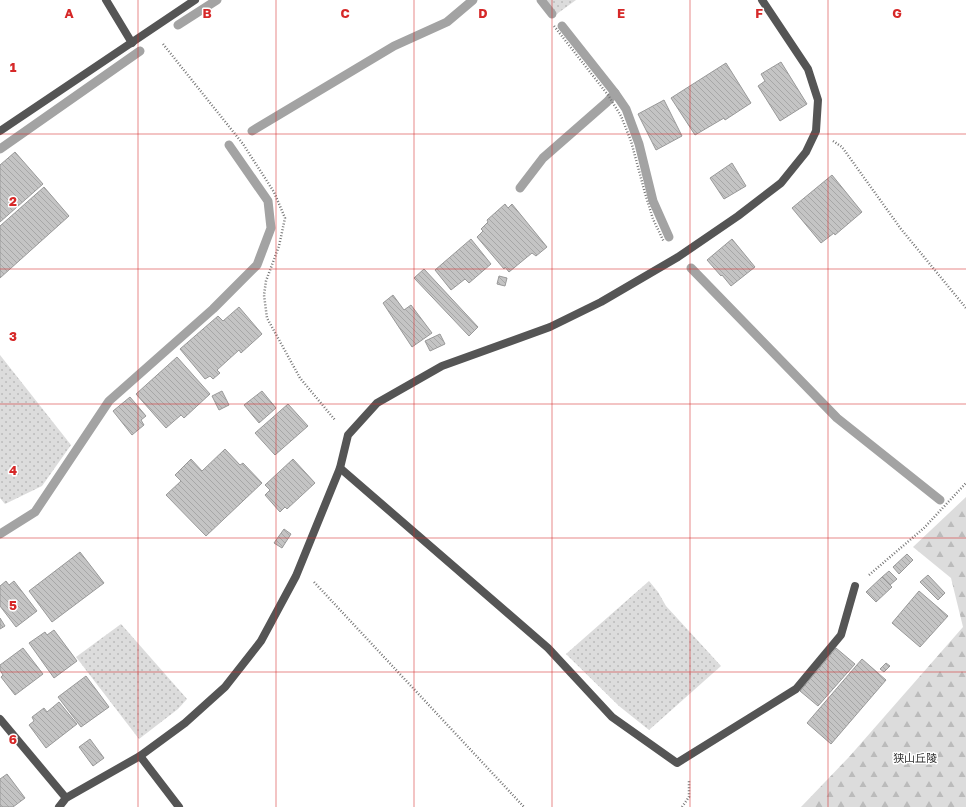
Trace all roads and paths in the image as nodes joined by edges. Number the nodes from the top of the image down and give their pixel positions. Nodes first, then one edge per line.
1 (106, 0) edge
2 (196, 0) edge
3 (762, 0) edge
4 (554, 26) dead end
5 (152, 30) junction
6 (132, 43) junction
7 (816, 130) junction
8 (0, 131) edge
9 (673, 260) junction
10 (966, 308) edge
11 (348, 435) junction
12 (340, 468) junction
13 (966, 483) edge
14 (300, 566) junction
15 (855, 586) joint
16 (0, 719) edge
17 (140, 756) junction
18 (677, 763) junction
19 (66, 798) junction
20 (59, 807) edge
21 (179, 807) edge
22 (524, 807) edge
23 (682, 807) edge

1 - 6 street
2 - 5 street
3 - 7 street
4 - 9 path
5 - 6 street
5 - 11 path
6 - 8 street
7 - 9 street
7 - 10 path
9 - 11 street
11 - 12 street
12 - 14 street
12 - 18 street
13 - 15 path
14 - 17 street
14 - 22 path
15 - 18 street
16 - 19 street
17 - 19 street
17 - 21 street
18 - 23 path
19 - 20 street

